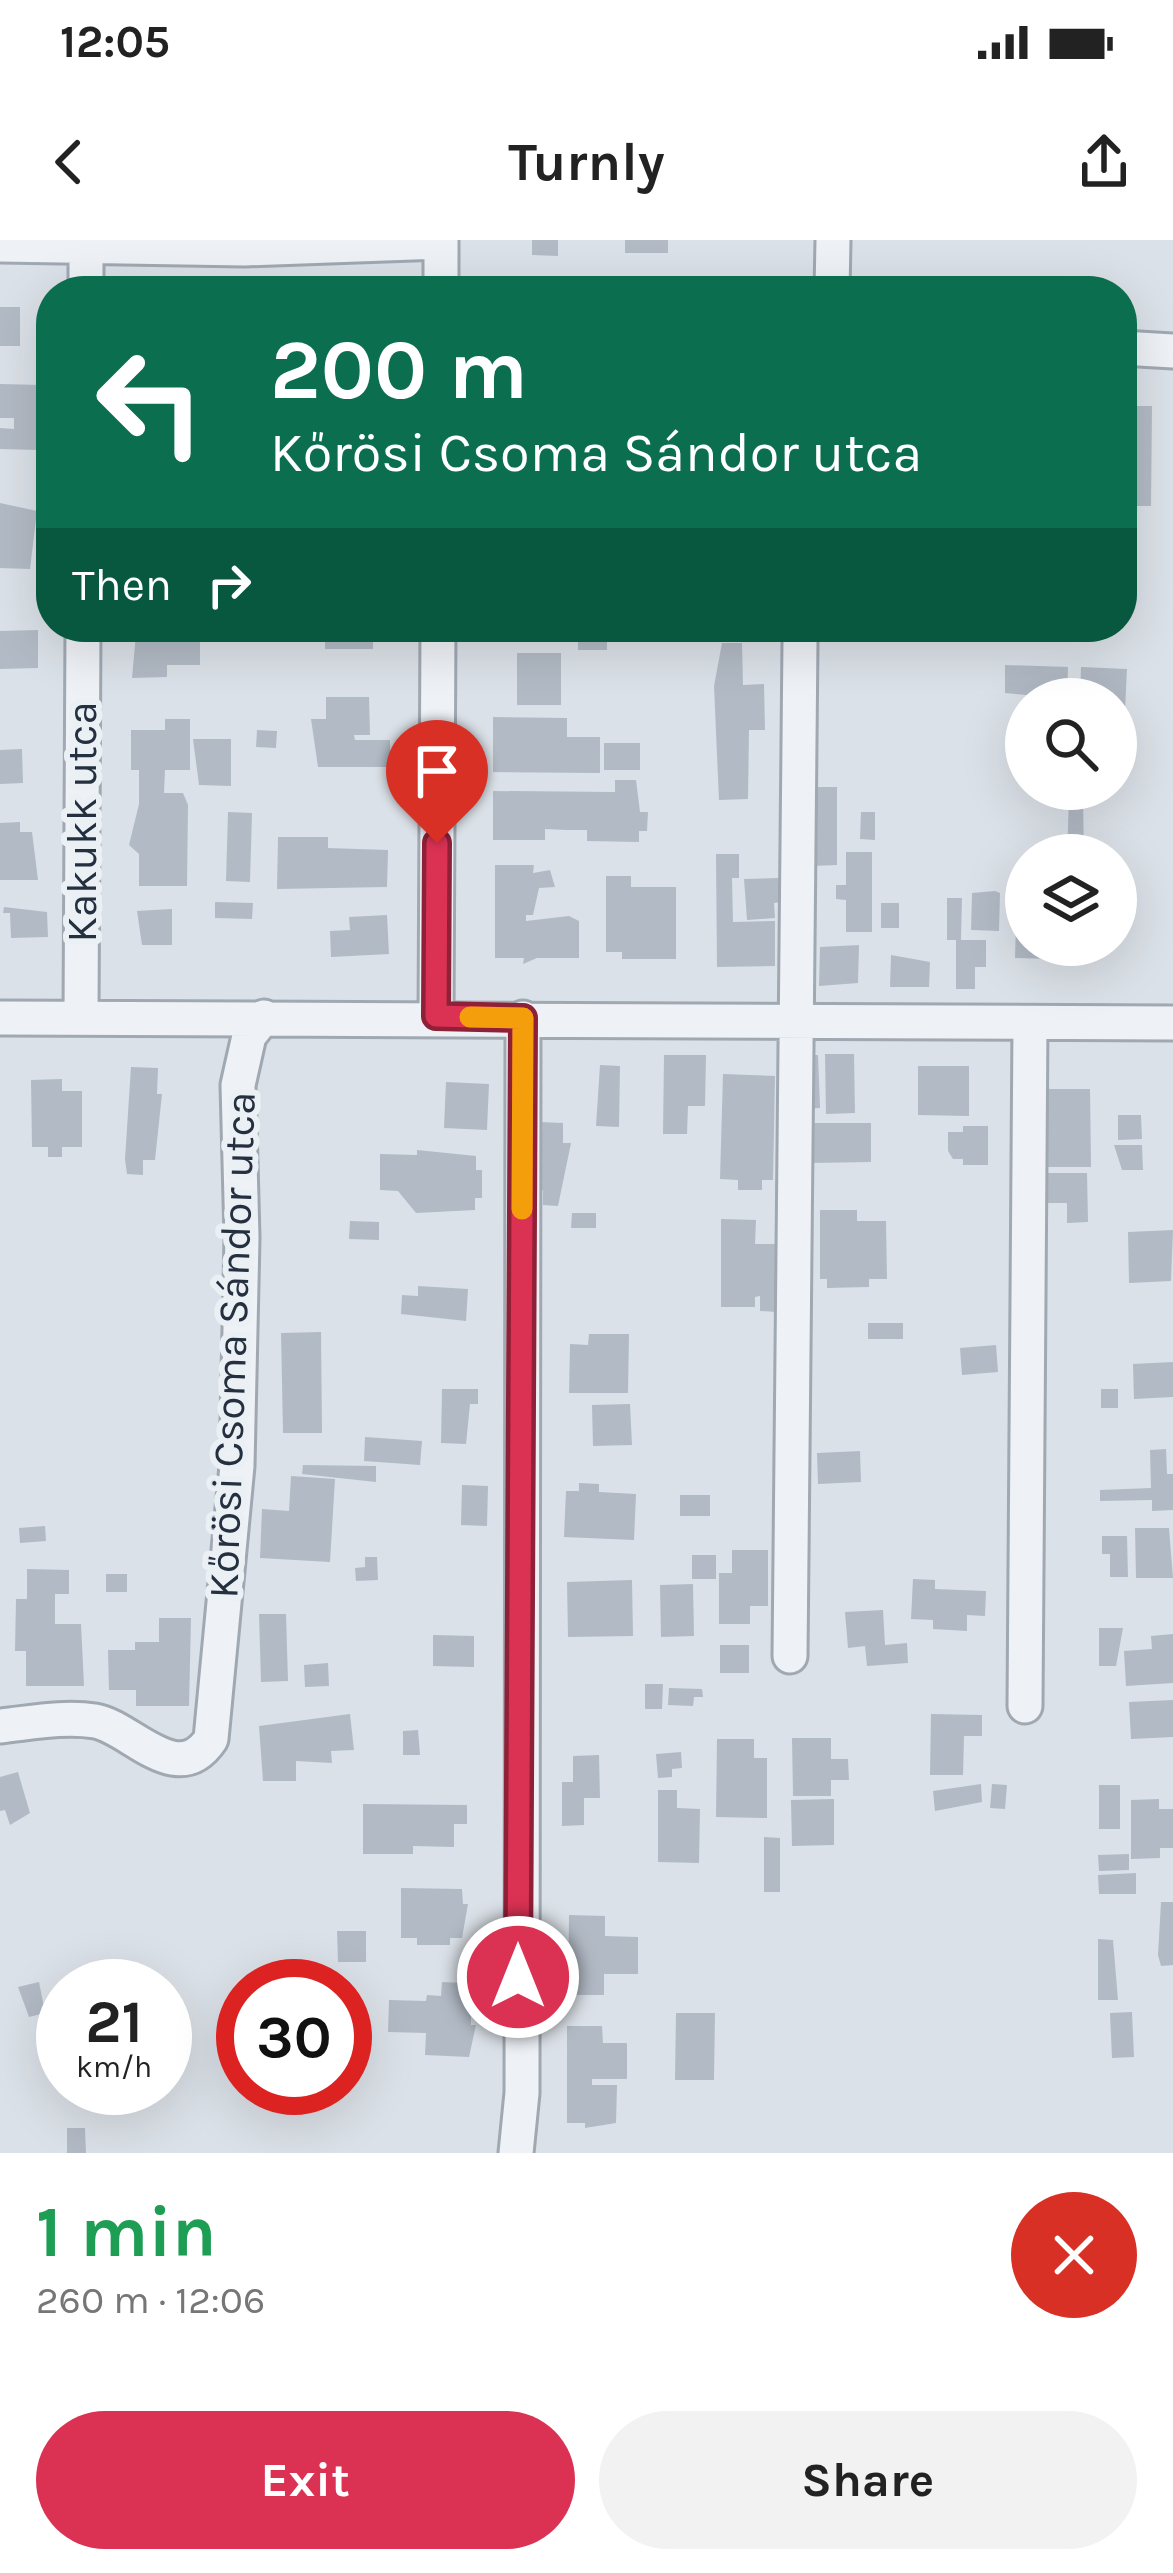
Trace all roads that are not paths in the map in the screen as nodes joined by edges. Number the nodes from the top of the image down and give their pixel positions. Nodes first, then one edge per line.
1 (833, 240) edge
2 (441, 241) edge
3 (0, 245) edge
4 (86, 247) junction
5 (86, 276) edge
6 (441, 276) edge
7 (832, 276) edge
8 (1137, 349) edge
9 (1173, 351) edge
10 (83, 642) edge
11 (439, 642) edge
12 (800, 642) edge
13 (81, 1016) junction
14 (264, 1016) junction
15 (436, 1016) junction
16 (0, 1018) edge
17 (523, 1018) junction
18 (796, 1022) junction
19 (1173, 1023) edge
20 (1030, 1024) junction
21 (790, 1656) dead end
22 (1025, 1706) dead end
23 (0, 1726) edge
24 (516, 2153) edge

1 - 7 street
2 - 4 street
2 - 6 street
3 - 4 street
4 - 5 street
8 - 9 street
10 - 13 street, Kakukk utca
11 - 15 street
12 - 18 street
13 - 14 street
13 - 16 street
14 - 15 street
14 - 23 street, Kőrösi Csoma Sándor utca
15 - 17 street
17 - 18 street
17 - 24 street
18 - 20 street
18 - 21 street
19 - 20 street
20 - 22 street

